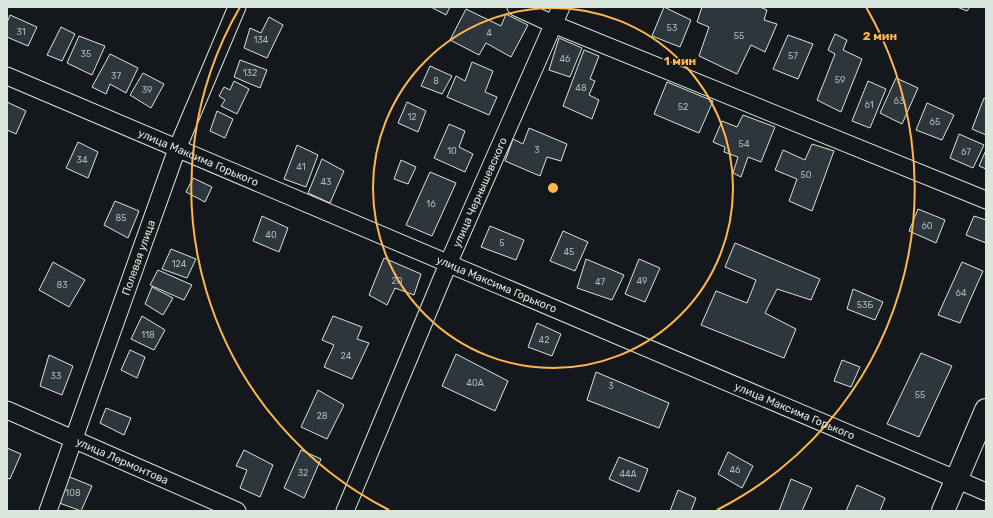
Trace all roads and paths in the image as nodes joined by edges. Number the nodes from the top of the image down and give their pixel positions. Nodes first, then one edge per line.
1 (237, 7) edge
2 (516, 7) edge
3 (561, 7) edge
4 (553, 24) junction
5 (7, 76) edge
6 (177, 149) junction
7 (986, 200) edge
8 (448, 264) junction
9 (7, 410) edge
10 (986, 410) edge
11 (72, 440) junction
12 (956, 480) junction
13 (986, 492) edge
14 (48, 511) edge
15 (237, 511) edge
16 (345, 511) edge
17 (943, 511) edge

1 - 6 street, Полевая улица
2 - 4 street
3 - 4 street, улица Чернышевского
4 - 7 street
4 - 8 street, улица Чернышевского
5 - 6 street, улица Максима Горького
6 - 8 street, улица Максима Горького
6 - 11 street, Полевая улица
8 - 12 street, улица Максима Горького
8 - 16 street, улица Чернышевского
9 - 11 street, улица Лермонтова
10 - 12 highway
11 - 14 street, Полевая улица
11 - 15 street, улица Лермонтова
12 - 13 street, улица Максима Горького
12 - 17 highway

